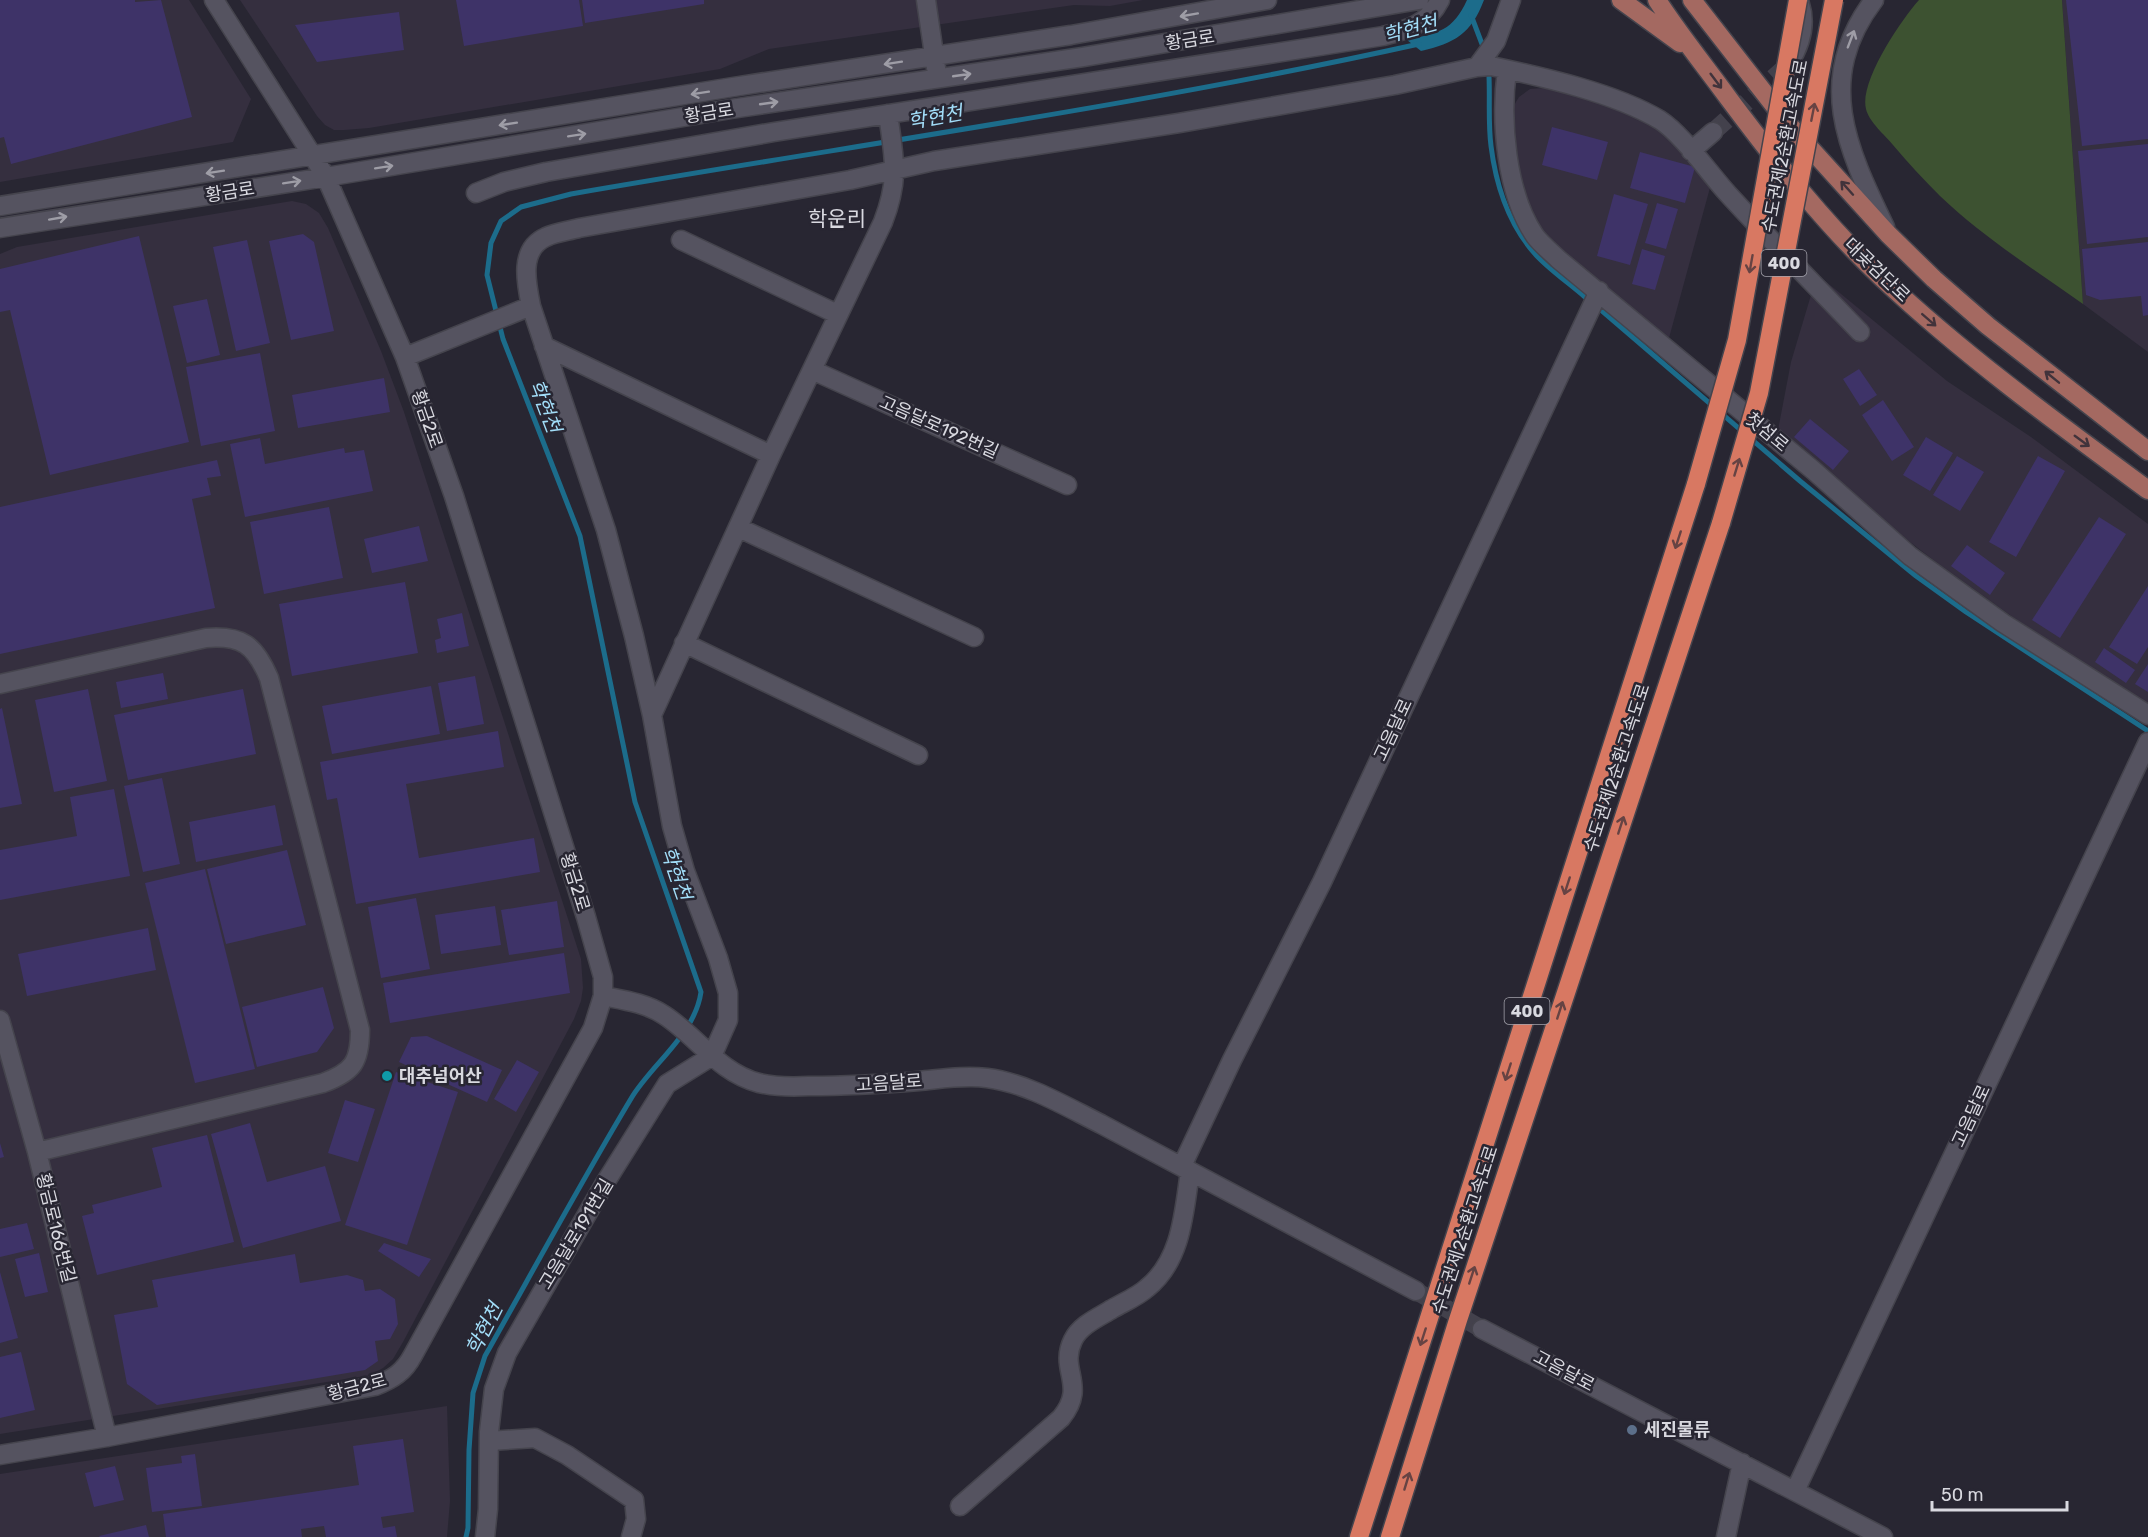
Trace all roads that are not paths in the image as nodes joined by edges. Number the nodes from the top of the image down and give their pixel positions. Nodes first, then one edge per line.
1 (214, 0) edge
2 (926, 0) edge
3 (1267, 0) edge
4 (1440, 0) edge
5 (1511, 0) edge
6 (1621, 0) edge
7 (1657, 0) edge
8 (1692, 0) edge
9 (1798, 0) edge
10 (1834, 0) edge
11 (1874, 0) edge
12 (1415, 1) edge
13 (1696, 55) junction
14 (935, 56) junction
15 (1788, 65) tunnel mouth
16 (1477, 67) junction
17 (1507, 70) junction
18 (938, 79) junction
19 (889, 119) junction
20 (1713, 132) tunnel mouth
21 (1690, 151) junction
22 (314, 157) junction
23 (895, 166) junction
24 (327, 177) junction
25 (476, 193) dead end
26 (0, 206) edge
27 (0, 228) edge
28 (1888, 234) junction
29 (681, 240) dead end
30 (1599, 291) junction
31 (523, 309) junction
32 (837, 314) junction
33 (1860, 332) dead end
34 (544, 346) junction
35 (405, 357) junction
36 (812, 370) junction
37 (2148, 451) edge
38 (771, 455) junction
39 (1067, 485) dead end
40 (2148, 490) edge
41 (739, 528) junction
42 (974, 637) dead end
43 (684, 644) junction
44 (0, 684) edge
45 (652, 715) junction
46 (2148, 715) edge
47 (2148, 742) edge
48 (918, 755) dead end
49 (603, 996) junction
50 (0, 1020) edge
51 (706, 1051) junction
52 (38, 1152) junction
53 (1186, 1168) junction
54 (1416, 1291) tunnel mouth
55 (1482, 1329) tunnel mouth
56 (107, 1437) junction
57 (489, 1441) junction
58 (0, 1455) edge
59 (1742, 1463) junction
60 (1795, 1491) junction
61 (960, 1506) dead end
62 (484, 1537) edge
63 (631, 1537) edge
64 (1359, 1537) edge
65 (1390, 1537) edge
66 (1726, 1537) edge
67 (1883, 1537) edge

1 - 22 street, 황금2로
2 - 14 street
3 -> 14 street, 황금로
4 - 19 street
5 - 16 street
6 - 13 main road
7 - 13 main road, 대곶검단로
28 -> 8 main road, 대곶검단로
9 - 15 street
9 -> 64 highway, 수도권제2순환고속도로 / 400, bridge
65 -> 10 highway, 수도권제2순환고속도로 / 400, bridge
28 -> 11 street
18 -> 12 street, 황금로
13 -> 40 main road, 대곶검단로
14 - 18 street
14 -> 22 street, 황금로
16 - 17 street
16 - 23 street
17 - 21 street
17 - 30 street, 첫섬로
24 -> 18 street, 황금로
19 - 23 street
19 - 25 street
20 - 21 street
21 - 33 street
22 - 24 street, 황금2로
22 -> 26 street, 황금로
23 - 31 street
23 - 32 street
27 -> 24 street, 황금로
24 - 35 street, 황금2로
37 -> 28 main road, 대곶검단로
29 - 32 street
30 - 46 street, 첫섬로
30 - 53 street, 고음달로
31 - 34 street
31 - 35 street
32 - 36 street
34 - 38 street
34 - 45 street
35 - 49 street, 황금2로
36 - 38 street
36 - 39 street, 고음달로192번길
38 - 41 street
41 - 42 street
41 - 43 street
43 - 45 street
43 - 48 street
44 - 52 street
45 - 51 street
47 - 60 street, 고음달로
49 - 51 street, 고음달로
49 - 56 street, 황금2로
50 - 52 street, 황금로166번길
51 - 53 street, 고음달로
51 - 57 street, 고음달로191번길
52 - 56 street, 황금로166번길
53 - 54 street, 고음달로
53 - 61 street, 고음달로
55 - 59 street, 고음달로
56 - 58 street, 황금2로
57 - 62 street, 고음달로191번길
57 - 63 street
59 - 60 street, 고음달로
59 - 66 street
60 - 67 street, 고음달로

